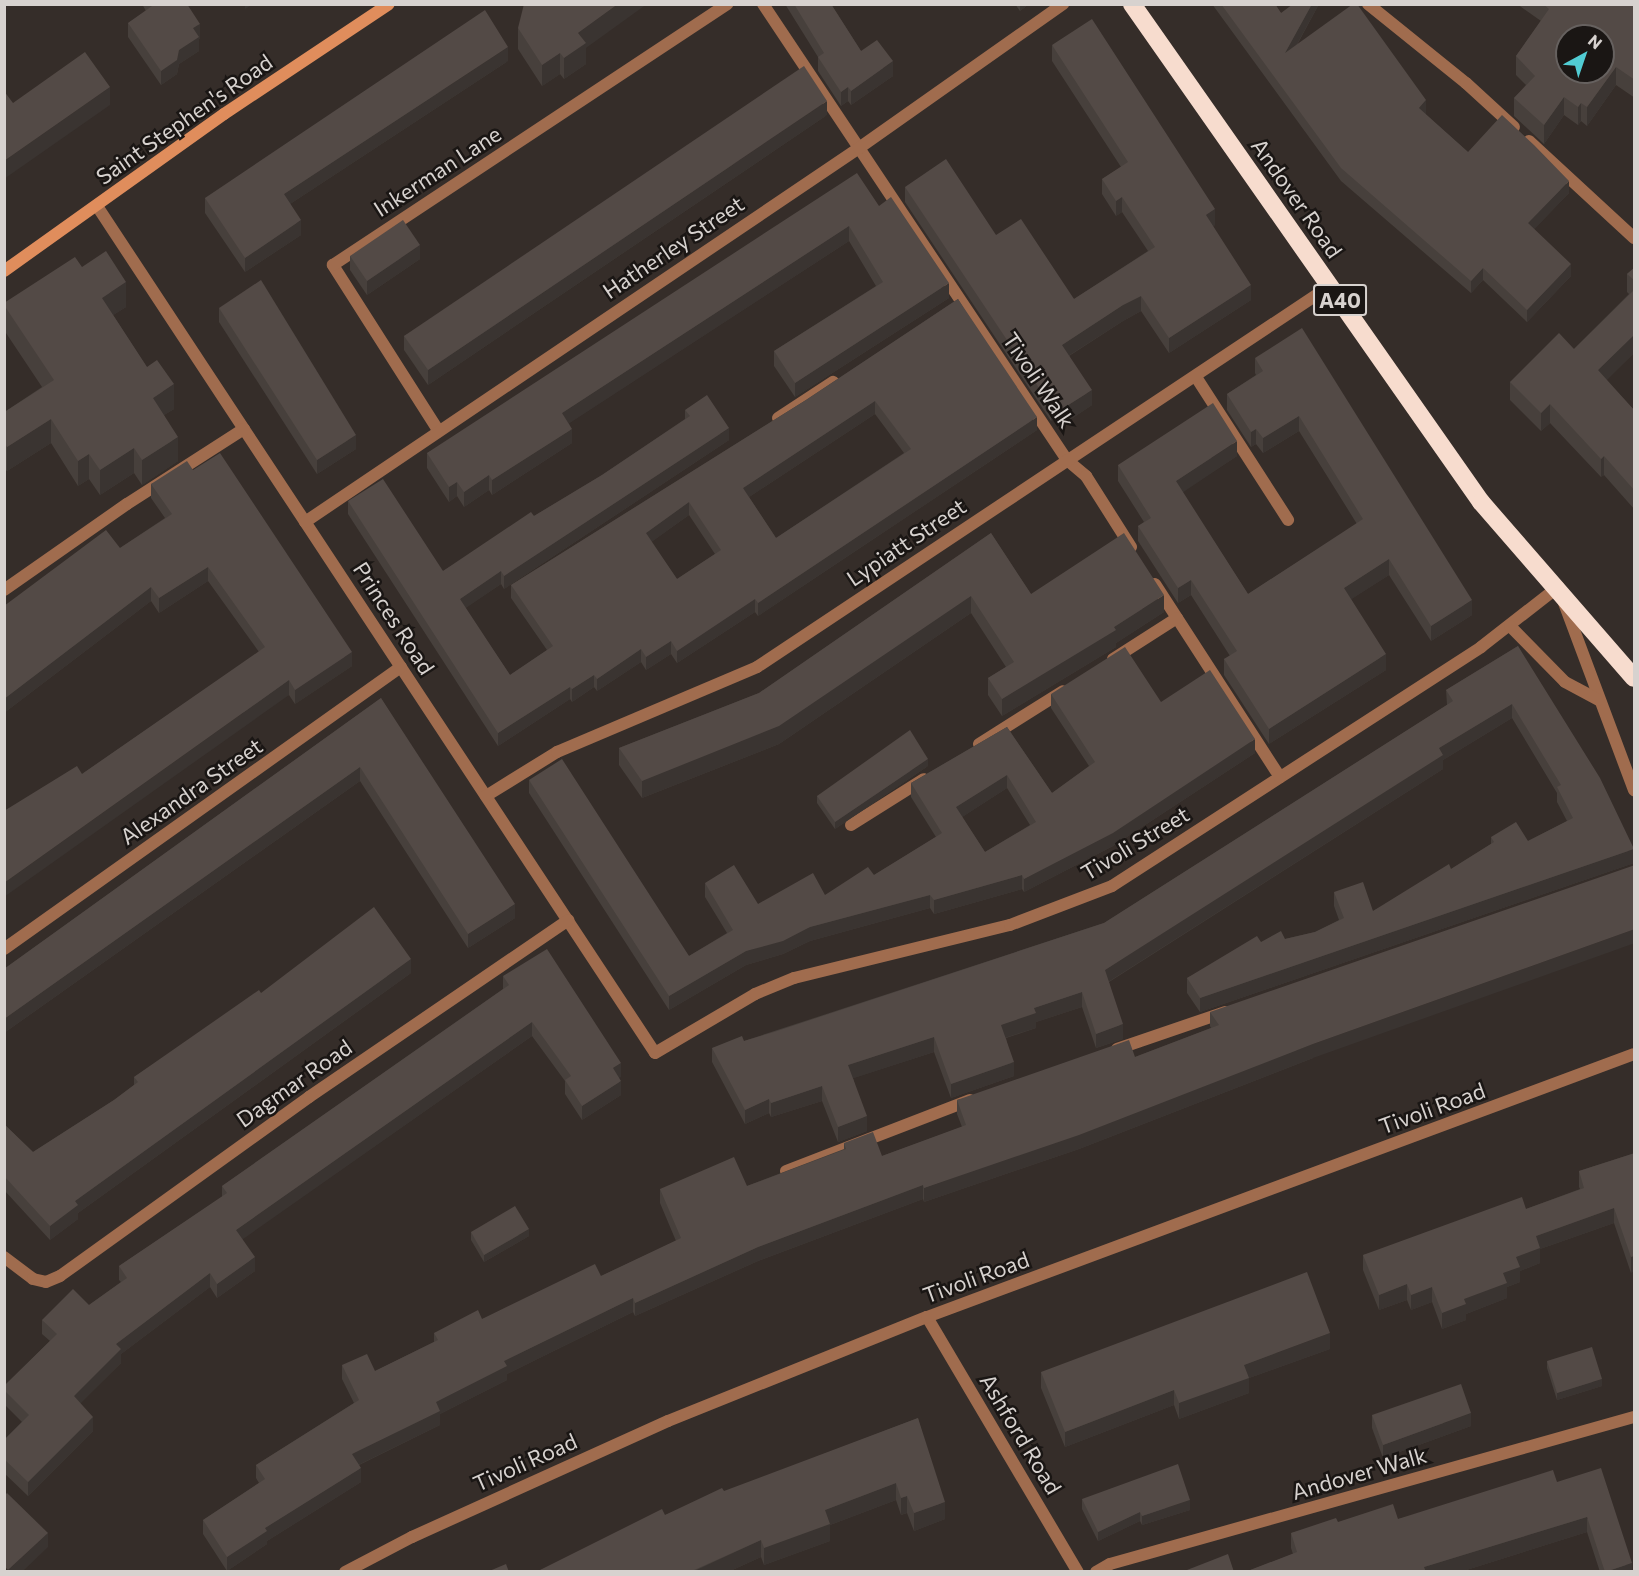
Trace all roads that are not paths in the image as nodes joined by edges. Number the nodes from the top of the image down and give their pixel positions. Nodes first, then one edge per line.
1 (388, 4) edge
2 (727, 4) edge
3 (763, 4) edge
4 (1063, 4) edge
5 (1132, 4) edge
6 (1368, 4) edge
7 (859, 148) junction
8 (97, 206) junction
9 (1635, 238) edge
10 (4, 271) edge
11 (1330, 286) junction
12 (841, 377) edge
13 (1196, 377) junction
14 (771, 423) edge
15 (244, 429) junction
16 (438, 430) junction
17 (1067, 460) junction
18 (1288, 520) dead end
19 (305, 522) junction
20 (1558, 587) junction
21 (4, 590) edge
22 (1177, 618) junction
23 (1510, 626) junction
24 (1102, 666) edge
25 (401, 667) junction
26 (1635, 678) edge
27 (1073, 684) edge
28 (1599, 700) junction
29 (963, 754) edge
30 (932, 774) edge
31 (1280, 777) junction
32 (1635, 790) edge
33 (486, 796) junction
34 (851, 825) dead end
35 (568, 920) junction
36 (4, 949) edge
37 (1236, 1008) edge
38 (656, 1053) joint
39 (1635, 1054) edge
40 (1101, 1055) edge
41 (978, 1097) edge
42 (786, 1171) edge
43 (4, 1257) edge
44 (927, 1317) junction
45 (1635, 1417) edge
46 (345, 1572) edge
47 (1078, 1572) edge
48 (1096, 1572) edge

1 - 8 street, Saint Stephen's Road
2 - 16 street, Inkerman Lane
3 - 7 street, Tivoli Walk
4 - 7 street, Hatherley Street
5 - 11 highway, Andover Road / A40
6 - 9 street
7 - 16 street, Hatherley Street
7 - 17 street, Tivoli Walk
8 - 10 street, Saint Stephen's Road
8 - 15 street, Princes Road
11 - 13 street, Lypiatt Street
11 - 20 highway, Andover Road / A40
12 - 14 street
13 - 17 street, Lypiatt Street
13 - 18 street
15 - 19 street, Princes Road
15 - 21 street
16 - 19 street, Hatherley Street
17 - 22 street, Tivoli Walk
17 - 33 street, Lypiatt Street
19 - 25 street, Princes Road
20 - 23 street, Tivoli Street
20 - 26 highway, Andover Road / A40
20 - 28 street, Andover Road
22 - 24 street
22 - 31 street, Tivoli Walk
23 - 28 street
23 - 31 street, Tivoli Street
25 - 33 street, Princes Road
25 - 36 street, Alexandra Street
27 - 29 street
28 - 32 street, Andover Road
30 - 34 street
31 - 38 street, Tivoli Street
33 - 35 street, Princes Road
35 - 38 street, Princes Road
35 - 43 street, Dagmar Road
37 - 40 street
39 - 44 street, Tivoli Road
41 - 42 street
44 - 46 street, Tivoli Road
44 - 47 street, Ashford Road
45 - 48 street, Andover Walk

